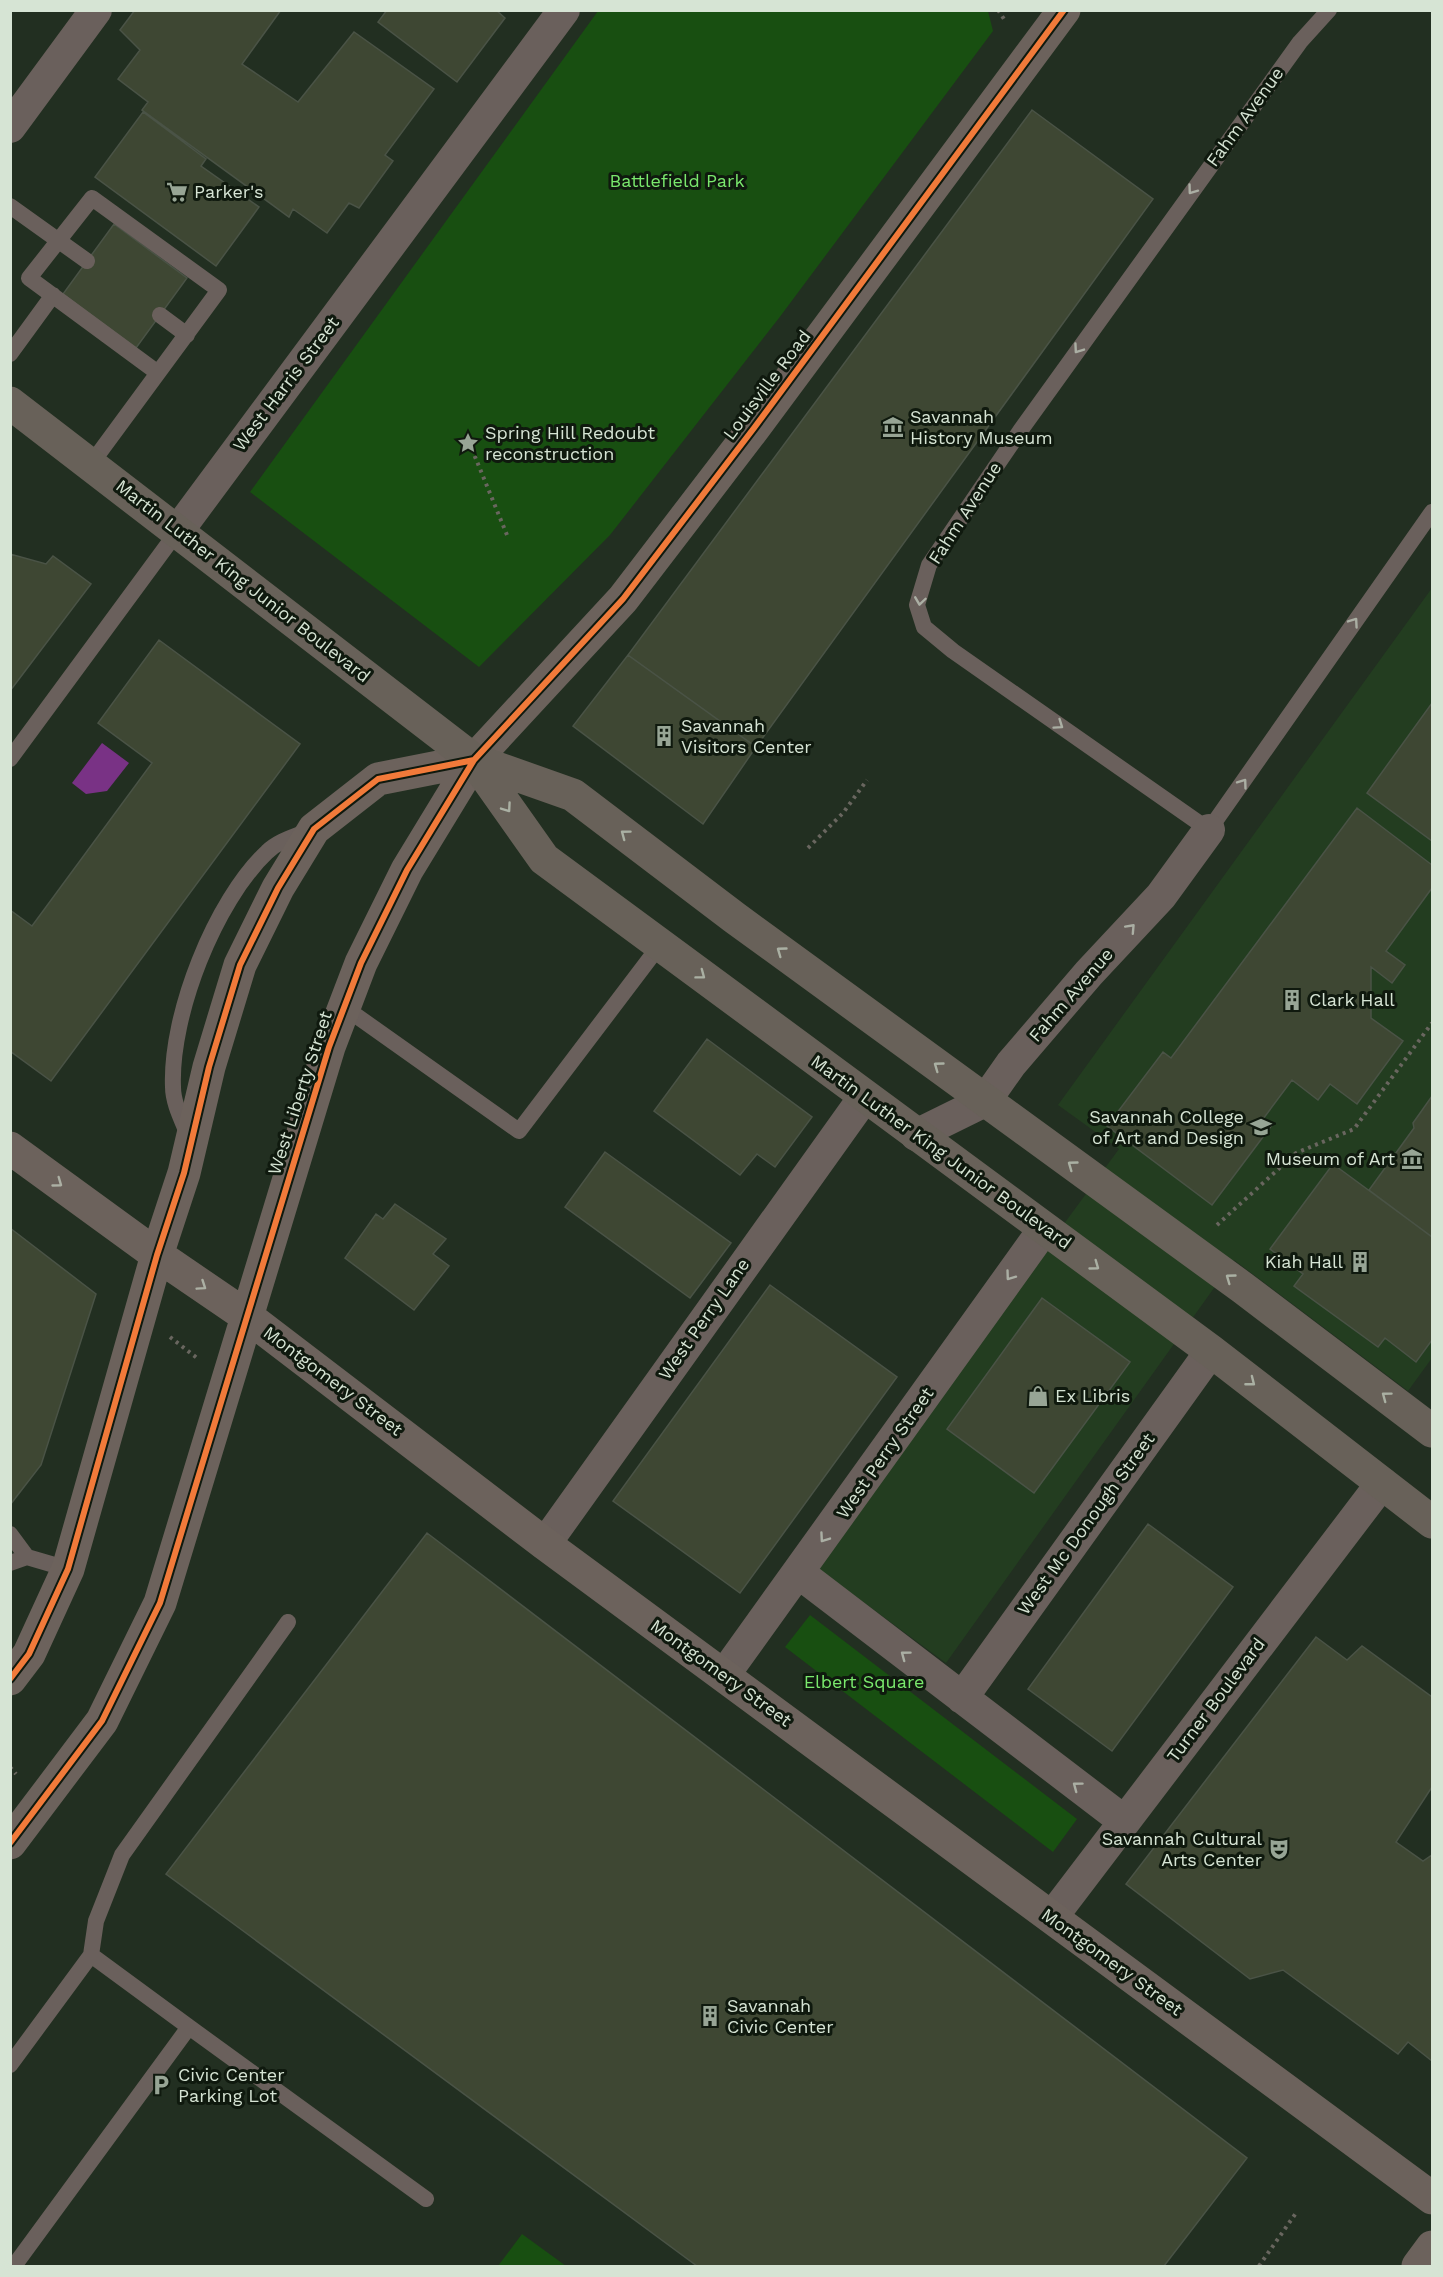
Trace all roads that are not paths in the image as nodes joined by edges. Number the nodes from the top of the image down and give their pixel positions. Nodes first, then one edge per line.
1 (96, 10) edge
2 (564, 10) edge
3 (1064, 10) edge
4 (1329, 10) edge
5 (10, 127) edge
6 (10, 206) edge
7 (58, 241) junction
8 (87, 261) dead end
9 (53, 295) junction
10 (160, 315) dead end
11 (187, 335) junction
12 (10, 354) edge
13 (158, 373) junction
14 (10, 403) edge
15 (91, 464) junction
16 (1432, 512) edge
17 (177, 532) junction
18 (10, 759) edge
19 (474, 760) junction
20 (1209, 830) junction
21 (660, 945) junction
22 (344, 1007) junction
23 (865, 1096) junction
24 (985, 1101) junction
25 (916, 1136) junction
26 (10, 1148) edge
27 (1044, 1229) junction
28 (157, 1255) junction
29 (248, 1317) junction
30 (1211, 1351) junction
31 (1431, 1426) edge
32 (1382, 1483) junction
33 (1432, 1522) edge
34 (10, 1534) edge
35 (545, 1544) junction
36 (27, 1557) junction
37 (10, 1563) edge
38 (68, 1569) junction
39 (799, 1573) junction
40 (288, 1622) dead end
41 (724, 1675) junction
42 (10, 1679) edge
43 (962, 1698) junction
44 (1124, 1821) junction
45 (10, 1843) edge
46 (1052, 1917) junction
47 (91, 1955) junction
48 (189, 2027) junction
49 (11, 2060) edge
50 (1432, 2198) edge
51 (426, 2199) dead end
52 (1432, 2247) edge
53 (14, 2266) edge
54 (1418, 2266) edge

1 - 5 street
2 - 17 street, West Harris Street
3 - 19 main road, Louisville Road
4 -> 20 lane, Fahm Avenue
6 - 7 lane
7 - 8 lane
7 - 9 lane
7 - 11 lane
9 - 12 lane
9 - 13 lane
10 - 11 lane
11 - 13 lane
13 - 15 lane
14 - 15 main road, Martin Luther King Junior Boulevard
15 - 17 main road, Martin Luther King Junior Boulevard
20 -> 16 lane, Fahm Avenue
17 - 18 lane, West Harris Street
17 - 19 main road, Martin Luther King Junior Boulevard
19 -> 21 main road, Martin Luther King Junior Boulevard
19 - 22 main road, West Liberty Street
24 -> 19 main road, Martin Luther King Junior Boulevard
19 - 28 main road
24 -> 20 street, Fahm Avenue
21 - 22 lane
21 -> 23 main road, Martin Luther King Junior Boulevard
22 - 29 main road, West Liberty Street
23 - 25 main road, Martin Luther King Junior Boulevard
23 - 35 street, West Perry Lane
24 - 25 street, Fahm Avenue
31 -> 24 main road, Martin Luther King Junior Boulevard
25 - 27 main road, Martin Luther King Junior Boulevard
26 -> 28 main road, Montgomery Street
27 -> 30 main road, Martin Luther King Junior Boulevard
27 -> 39 street, West Perry Street
28 -> 29 main road, Montgomery Street
28 - 38 main road
29 - 35 main road, Montgomery Street
29 - 45 main road, West Liberty Street
30 -> 32 main road, Martin Luther King Junior Boulevard
30 - 43 street, West Mc Donough Street
32 - 33 main road, Martin Luther King Junior Boulevard
32 - 44 street, Turner Boulevard
34 - 36 lane
35 - 41 main road, Montgomery Street
36 - 37 lane
36 - 38 lane
38 - 42 main road
39 - 41 street, West Perry Street
43 -> 39 street
40 - 47 lane
41 - 46 main road, Montgomery Street
44 -> 43 street
44 - 46 street, Turner Boulevard
46 - 50 main road, Montgomery Street
47 - 48 lane
47 - 49 lane
48 - 51 lane
48 - 53 lane
52 - 54 main road

